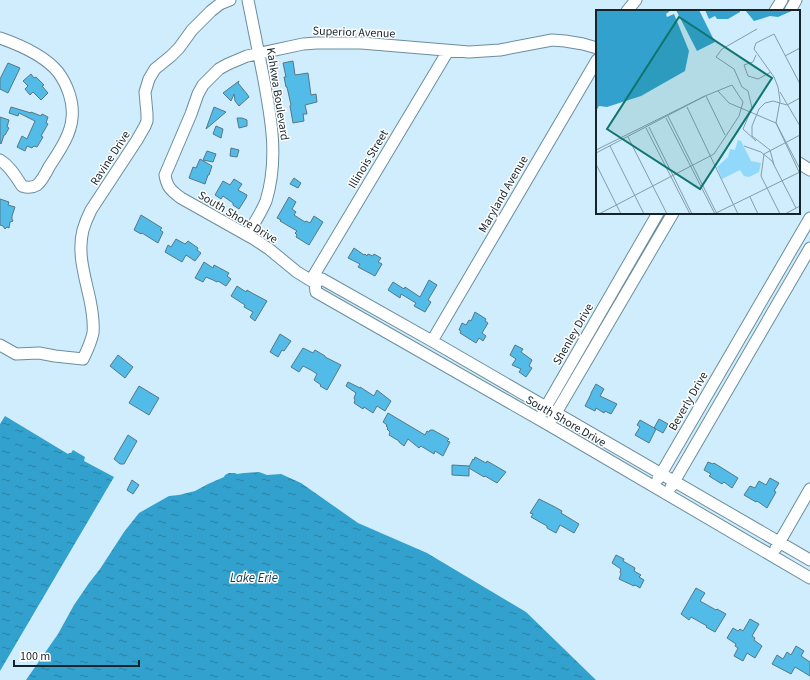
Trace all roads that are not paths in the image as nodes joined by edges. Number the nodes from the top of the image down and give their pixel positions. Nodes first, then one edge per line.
1 (230, 0) edge
2 (248, 0) edge
3 (636, 0) edge
4 (782, 0) edge
5 (796, 0) edge
6 (628, 10) edge
7 (776, 10) edge
8 (791, 10) edge
9 (0, 38) edge
10 (596, 48) edge
11 (448, 51) junction
12 (259, 54) junction
13 (596, 62) edge
14 (0, 160) edge
15 (800, 164) edge
16 (810, 170) edge
17 (168, 185) joint
18 (657, 214) edge
19 (671, 214) edge
20 (810, 218) edge
21 (247, 236) junction
22 (810, 248) edge
23 (630, 261) junction
24 (641, 268) junction
25 (313, 282) junction
26 (745, 329) junction
27 (758, 337) junction
28 (432, 341) junction
29 (0, 345) edge
30 (546, 407) junction
31 (556, 413) junction
32 (538, 420) junction
33 (549, 425) junction
34 (661, 473) junction
35 (675, 482) junction
36 (654, 487) junction
37 (810, 489) edge
38 (667, 494) junction
39 (779, 542) junction
40 (772, 556) junction
41 (810, 560) edge
42 (810, 578) edge

1 - 29 street, Ravine Drive
2 - 12 street, Kahkwa Boulevard
3 - 6 street
4 - 7 street
5 - 8 street
9 - 14 street
10 - 11 street, Superior Avenue
11 - 12 street, Superior Avenue
11 - 25 street, Illinois Street
12 - 17 street, Superior Avenue
12 - 21 street, Kahkwa Boulevard
13 - 28 street, Maryland Avenue
15 - 16 street
17 - 21 street, South Shore Drive
18 - 23 street, Shenley Drive
19 - 24 street, Shenley Drive
20 - 26 street, Beverly Drive
21 - 25 street, South Shore Drive
22 - 27 street
23 - 24 street
23 - 30 street, Shenley Drive
24 - 31 street, Shenley Drive
25 - 28 street, South Shore Drive
25 - 32 street, South Shore Drive
26 - 27 street
26 - 34 street, Beverly Drive
27 - 35 street
28 - 30 street, South Shore Drive
30 - 31 street, South Shore Drive
30 - 32 street, Shenley Drive
31 - 33 street, Shenley Drive
31 - 34 street, South Shore Drive
32 - 33 street, South Shore Drive
33 - 36 street, South Shore Drive
34 - 35 street, South Shore Drive
34 - 36 street, Beverly Drive
35 - 38 street
35 - 39 street, South Shore Drive
36 - 38 street, South Shore Drive
37 - 39 street
38 - 40 street, South Shore Drive
39 - 40 street
39 - 41 street, South Shore Drive
40 - 42 street, South Shore Drive

